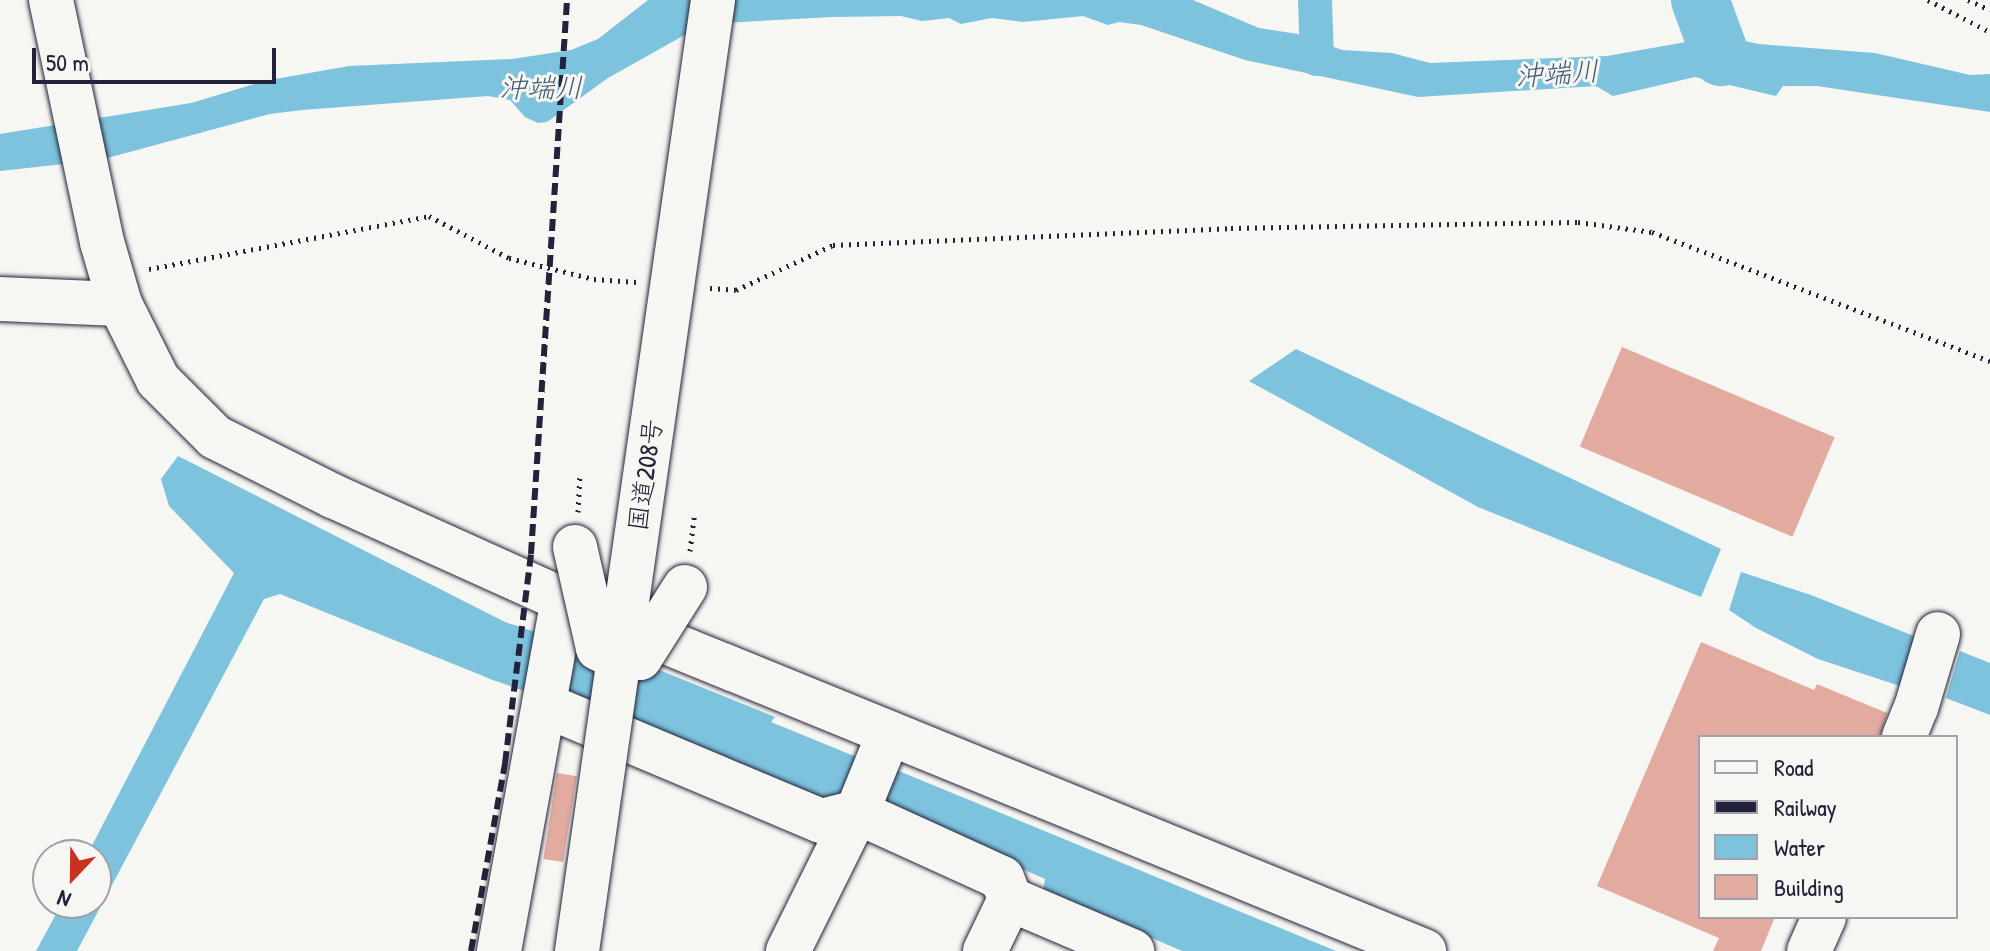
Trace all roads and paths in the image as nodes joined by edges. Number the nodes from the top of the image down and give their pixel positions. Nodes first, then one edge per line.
1 (51, 0) edge
2 (713, 0) edge
3 (1928, 0) edge
4 (1968, 0) edge
5 (1990, 10) edge
6 (1990, 32) edge
7 (111, 274) junction
8 (641, 283) dead end
9 (705, 288) dead end
10 (0, 299) edge
11 (1990, 361) edge
12 (575, 547) dead end
13 (685, 587) dead end
14 (561, 613) junction
15 (1938, 634) dead end
16 (618, 659) junction
17 (545, 705) junction
18 (889, 733) junction
19 (1905, 735) edge
20 (857, 812) junction
21 (1010, 899) junction
22 (1823, 919) edge
23 (1129, 950) edge
24 (499, 951) edge
25 (577, 951) edge
26 (788, 951) edge
27 (985, 951) edge
28 (1424, 951) edge
29 (1809, 951) edge

1 - 7 main road
2 - 16 main road, 国道208号, bridge
3 - 6 path
4 - 5 path
7 - 8 path
7 - 10 main road
7 - 14 main road
9 - 11 path
12 - 16 main road, bridge
13 - 16 main road, bridge
14 - 17 main road
14 - 18 main road
15 - 19 main road
16 - 25 main road, 国道208号, bridge
17 - 20 main road
17 - 24 main road
18 - 20 main road
18 - 28 main road
20 - 21 main road
20 - 26 main road
21 - 23 main road
21 - 27 main road
22 - 29 main road

